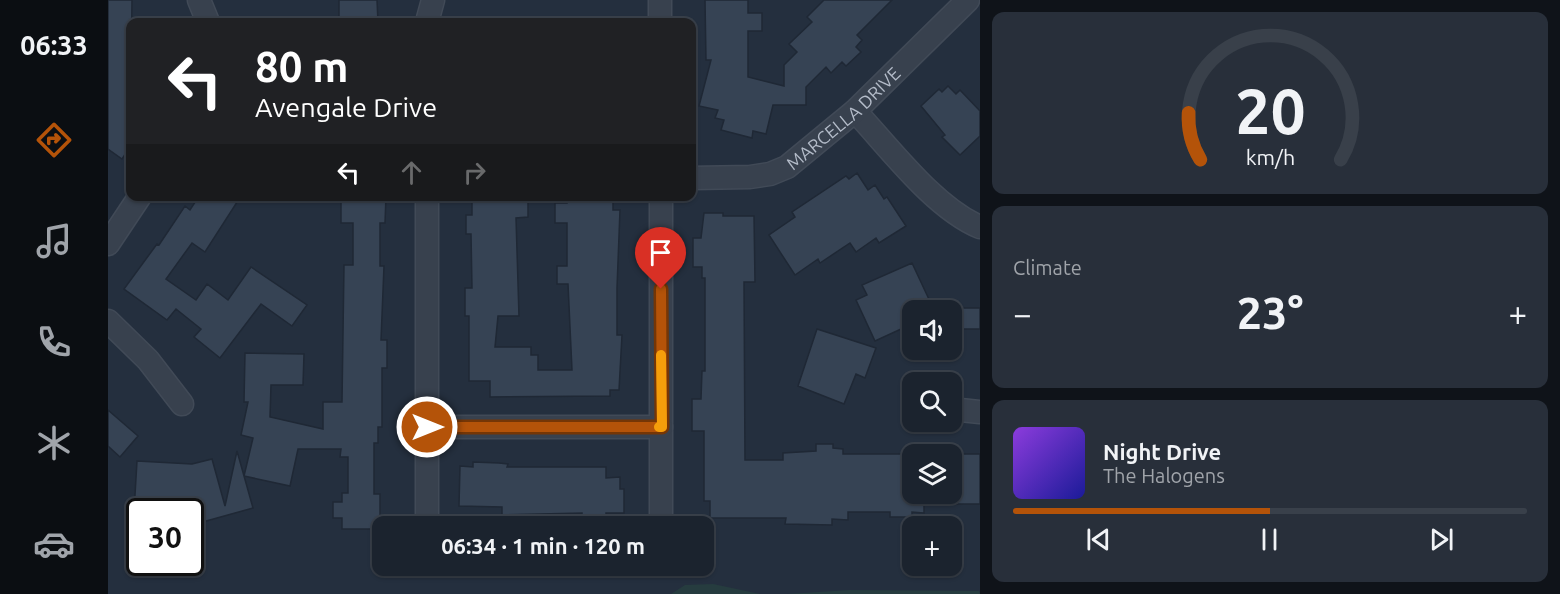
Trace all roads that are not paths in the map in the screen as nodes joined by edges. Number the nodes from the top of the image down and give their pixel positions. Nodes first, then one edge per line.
1 (198, 0) edge
2 (433, 0) edge
3 (660, 0) edge
4 (968, 0) edge
5 (207, 18) edge
6 (428, 18) edge
7 (660, 18) edge
8 (855, 111) junction
9 (696, 178) edge
10 (137, 201) edge
11 (427, 201) edge
12 (661, 201) edge
13 (980, 226) edge
14 (108, 244) edge
15 (108, 321) edge
16 (182, 404) dead end
17 (962, 410) edge
18 (980, 412) edge
19 (427, 427) junction
20 (662, 427) junction
21 (427, 516) edge
22 (661, 516) edge

1 - 5 street
2 - 6 street
3 - 7 street
4 - 8 street, MARCELLA DRIVE
8 - 9 street, MARCELLA DRIVE
8 - 13 street
10 - 14 street
11 - 19 street
12 - 20 street
15 - 16 street
17 - 18 street
19 - 20 street
19 - 21 street
20 - 22 street

